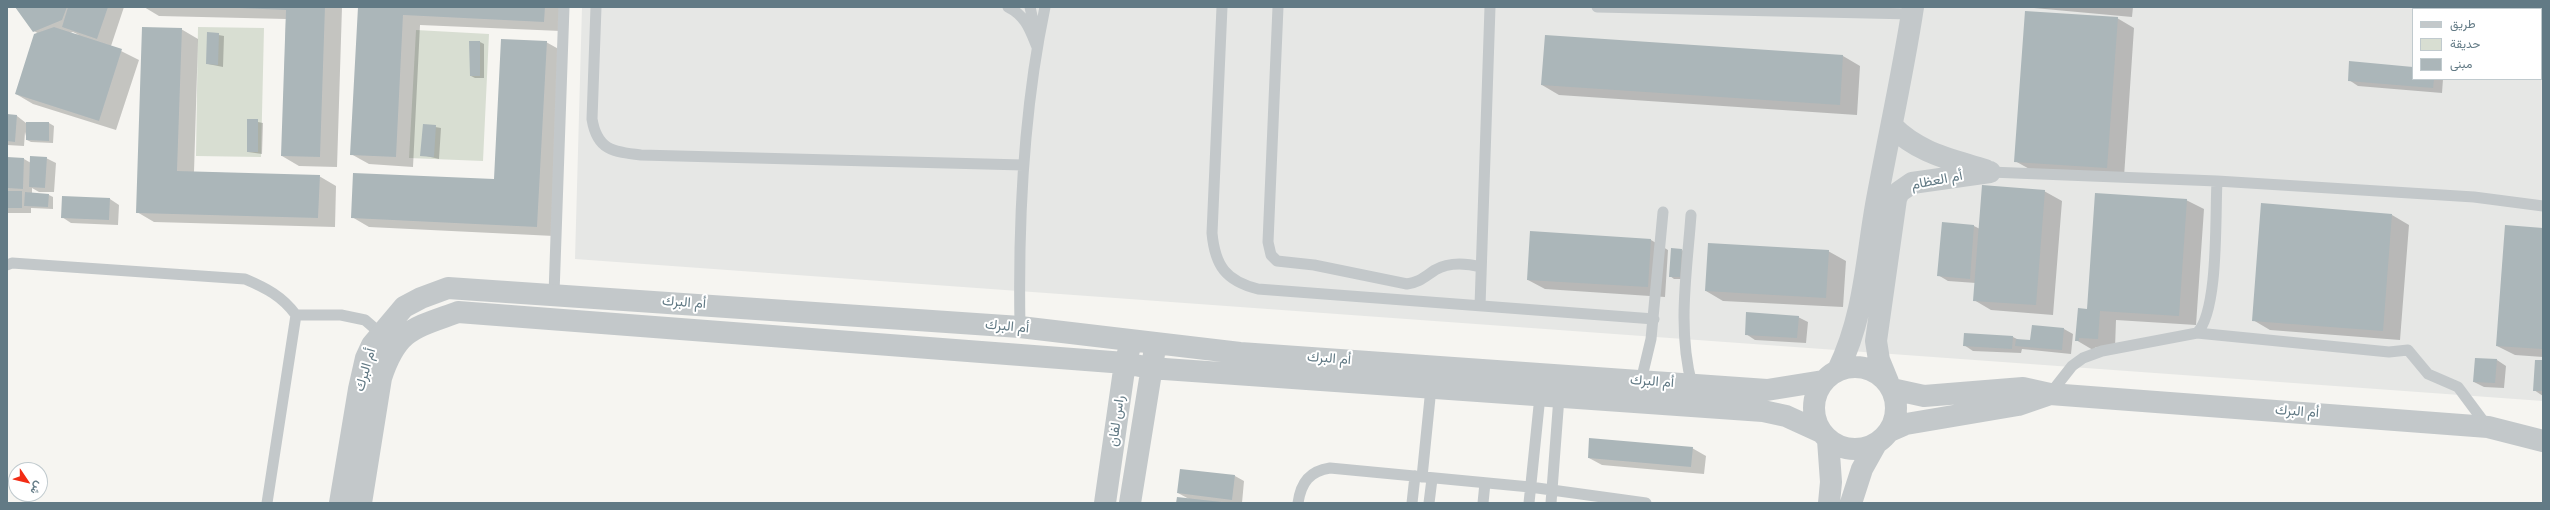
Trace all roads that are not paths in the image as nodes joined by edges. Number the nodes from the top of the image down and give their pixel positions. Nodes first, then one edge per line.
1 (564, 7) edge
2 (596, 7) edge
3 (1008, 7) edge
4 (1030, 7) edge
5 (1045, 7) edge
6 (1222, 7) edge
7 (1278, 7) edge
8 (1490, 7) edge
9 (1597, 7) edge
10 (1913, 10) edge
11 (1037, 47) junction
12 (1892, 126) junction
13 (1022, 165) junction
14 (1990, 172) junction
15 (2216, 180) junction
16 (2543, 206) edge
17 (1663, 212) dead end
18 (1691, 215) dead end
19 (7, 265) edge
20 (1481, 267) junction
21 (554, 294) junction
22 (1480, 306) junction
23 (296, 315) junction
24 (1654, 320) junction
25 (1020, 327) junction
26 (380, 332) junction
27 (2197, 333) junction
28 (1133, 339) junction
29 (1156, 342) junction
30 (1240, 353) junction
31 (1125, 364) junction
32 (1150, 368) junction
33 (1239, 374) junction
34 (1831, 376) junction
35 (1641, 381) junction
36 (1692, 385) junction
37 (1890, 385) junction
38 (1431, 388) junction
39 (2050, 394) junction
40 (1549, 396) junction
41 (2488, 427) junction
42 (1825, 436) junction
43 (1883, 437) junction
44 (2543, 440) edge
45 (1423, 477) junction
46 (1485, 483) junction
47 (1530, 487) junction
48 (1552, 491) junction
49 (266, 503) edge
50 (340, 503) edge
51 (361, 503) edge
52 (1106, 503) edge
53 (1130, 503) edge
54 (1298, 503) edge
55 (1412, 503) edge
56 (1429, 503) edge
57 (1483, 503) edge
58 (1528, 503) edge
59 (1551, 503) edge
60 (1646, 503) edge
61 (1828, 503) edge
62 (1851, 503) edge

1 - 21 lane
2 - 13 lane
3 - 11 lane
4 - 11 lane
5 - 11 lane
6 - 22 lane
7 - 20 lane
8 - 20 lane
9 - 10 lane
10 - 12 street
11 - 13 lane
12 - 14 street, أم العظام
12 - 34 street
13 - 25 lane
14 - 15 lane
14 - 37 street, أم العظام
15 - 16 lane
15 - 27 lane
17 - 24 lane
18 - 36 lane
19 - 23 lane
20 - 22 lane
21 - 25 street, أم البرك
21 - 26 street, أم البرك
22 - 24 lane
23 - 26 lane
23 - 49 lane
24 - 35 lane
25 - 28 street, أم البرك
26 - 50 street, أم البرك
27 - 39 lane
27 - 41 lane
28 - 29 street, أم البرك
28 - 31 street, راس لفان
29 - 30 street, أم البرك
29 - 32 street, راس لفان
30 - 33 street
30 - 35 street, أم البرك
31 - 32 street, أم البرك
31 - 51 street, أم البرك
31 - 52 street, راس لفان
32 - 33 street, أم البرك
32 - 53 street, راس لفان
33 - 38 street, أم البرك
34 - 36 street, أم البرك
34 - 37 street
34 - 42 street
35 - 36 street, أم البرك
37 - 39 street, أم البرك
37 - 43 street
38 - 40 street, أم البرك
38 - 45 lane
39 - 41 street, أم البرك
39 - 43 street, أم البرك
40 - 42 street, أم البرك
40 - 47 lane
40 - 48 lane
41 - 44 street, أم البرك
42 - 43 street
42 - 61 street
43 - 62 street
45 - 46 lane
45 - 54 lane
45 - 55 lane
45 - 56 lane
46 - 47 lane
46 - 57 lane
47 - 48 lane
47 - 58 lane
48 - 59 lane
48 - 60 lane

